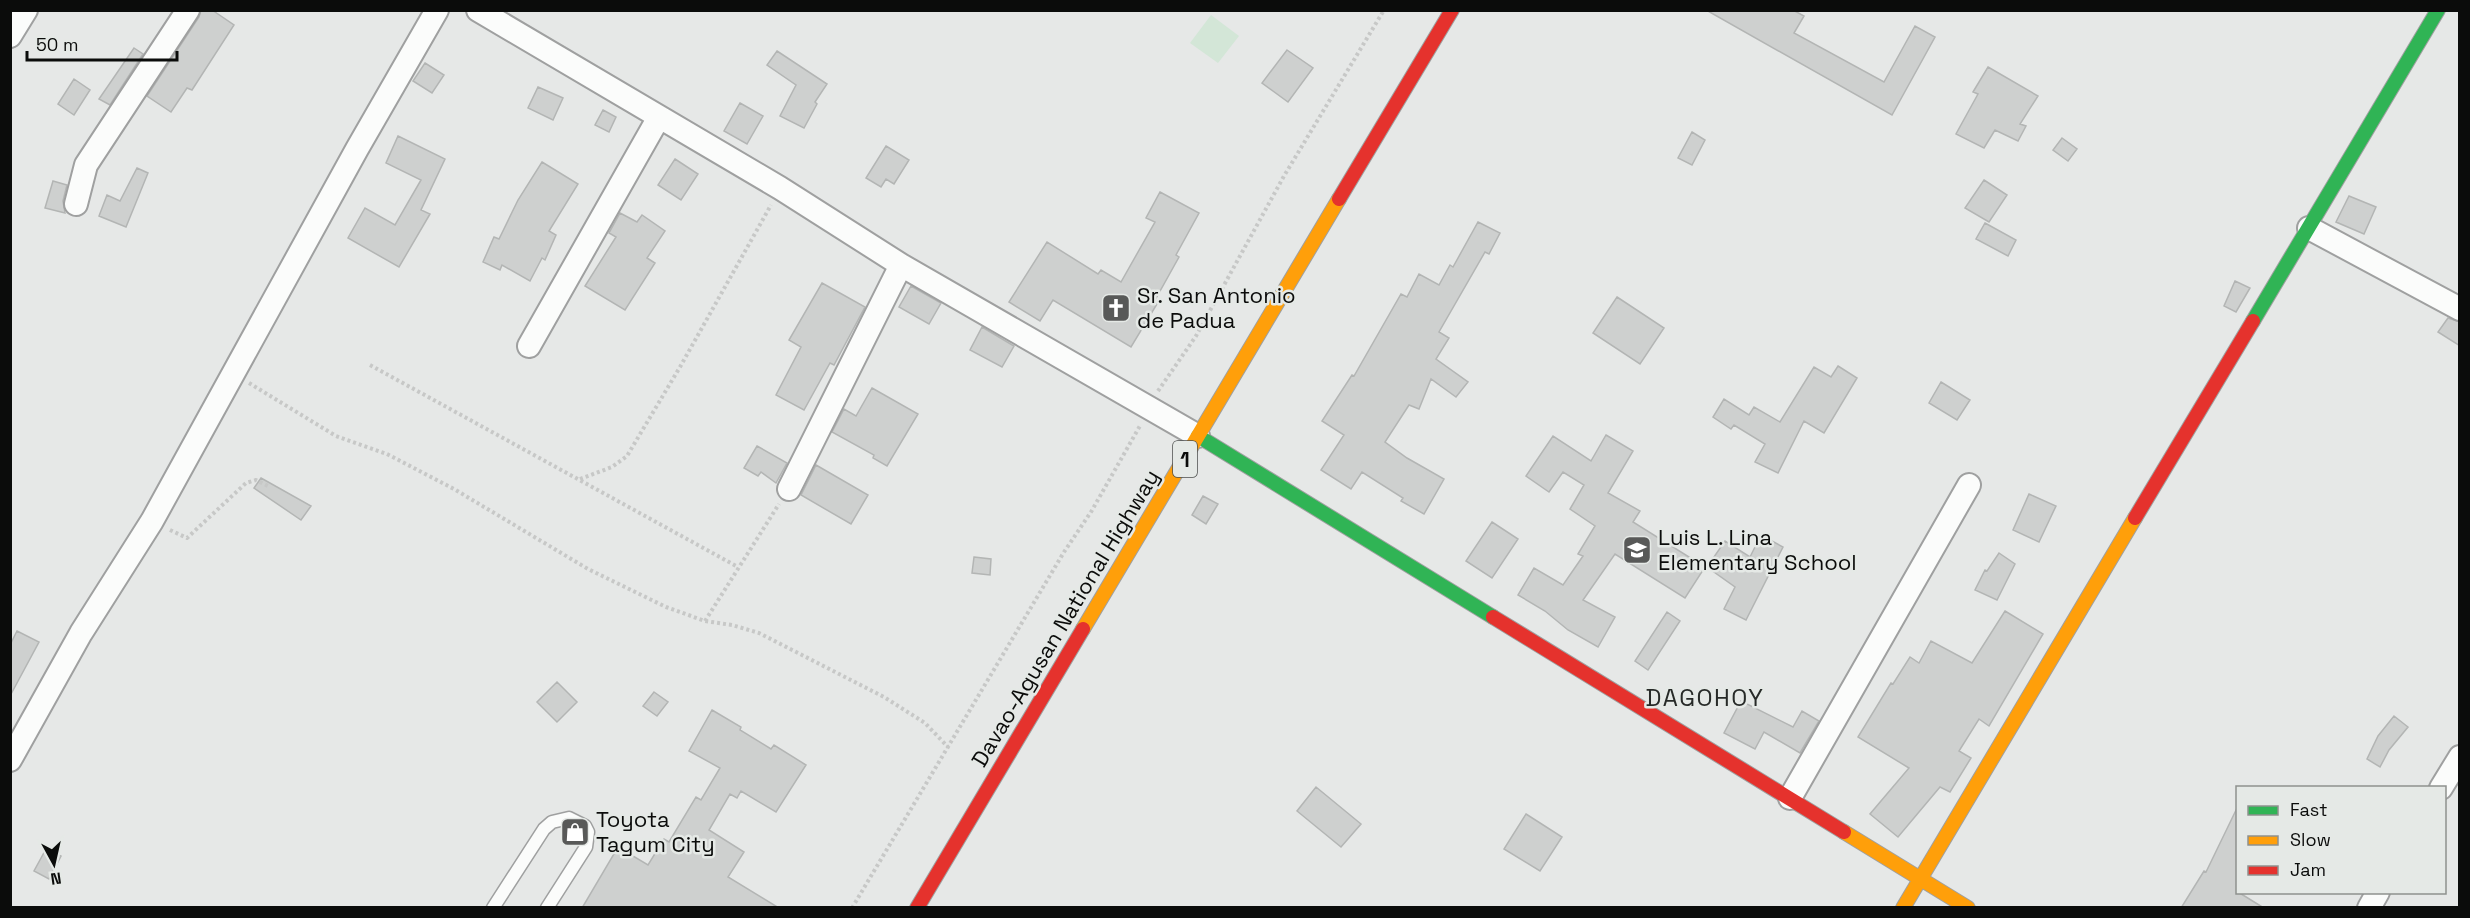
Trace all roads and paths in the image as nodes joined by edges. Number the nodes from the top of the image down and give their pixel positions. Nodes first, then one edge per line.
1 (26, 10) edge
2 (188, 10) edge
3 (438, 10) edge
4 (478, 10) edge
5 (1384, 10) edge
6 (1452, 10) edge
7 (2438, 10) edge
8 (10, 36) edge
9 (659, 117) junction
10 (780, 188) junction
11 (76, 204) dead end
12 (2309, 228) junction
13 (901, 264) junction
14 (2460, 309) edge
15 (529, 346) dead end
16 (370, 365) dead end
17 (233, 374) junction
18 (1148, 407) junction
19 (1198, 436) junction
20 (580, 479) junction
21 (1970, 485) dead end
22 (270, 487) dead end
23 (789, 489) joint
24 (152, 521) junction
25 (738, 567) junction
26 (705, 621) junction
27 (948, 747) junction
28 (2460, 757) edge
29 (10, 760) edge
30 (2442, 786) edge
31 (1790, 798) junction
32 (1921, 879) junction
33 (2377, 894) edge
34 (493, 908) edge
35 (547, 908) edge
36 (852, 908) edge
37 (917, 908) edge
38 (1903, 908) edge
39 (1968, 908) edge
40 (2369, 908) edge

1 - 8 street
2 - 11 street
3 - 17 street
4 - 9 street
5 - 18 path
6 - 19 main road, Davao-Agusan National Highway / 1
7 - 12 main road
9 - 10 street
9 - 15 street
10 - 13 street
10 - 20 path
12 - 14 street
12 - 32 main road
13 - 18 street
13 - 23 street
16 - 20 path
17 - 24 street
17 - 26 path
18 - 19 street
18 - 27 path
19 - 31 main road
19 - 37 main road, Davao-Agusan National Highway / 1
20 - 25 path
21 - 31 street
22 - 24 path
23 - 25 path
24 - 29 street
25 - 26 path
26 - 27 path
27 - 36 path
28 - 30 street
31 - 32 main road
32 - 38 main road
32 - 39 main road
33 - 40 street
34 - 35 lane

